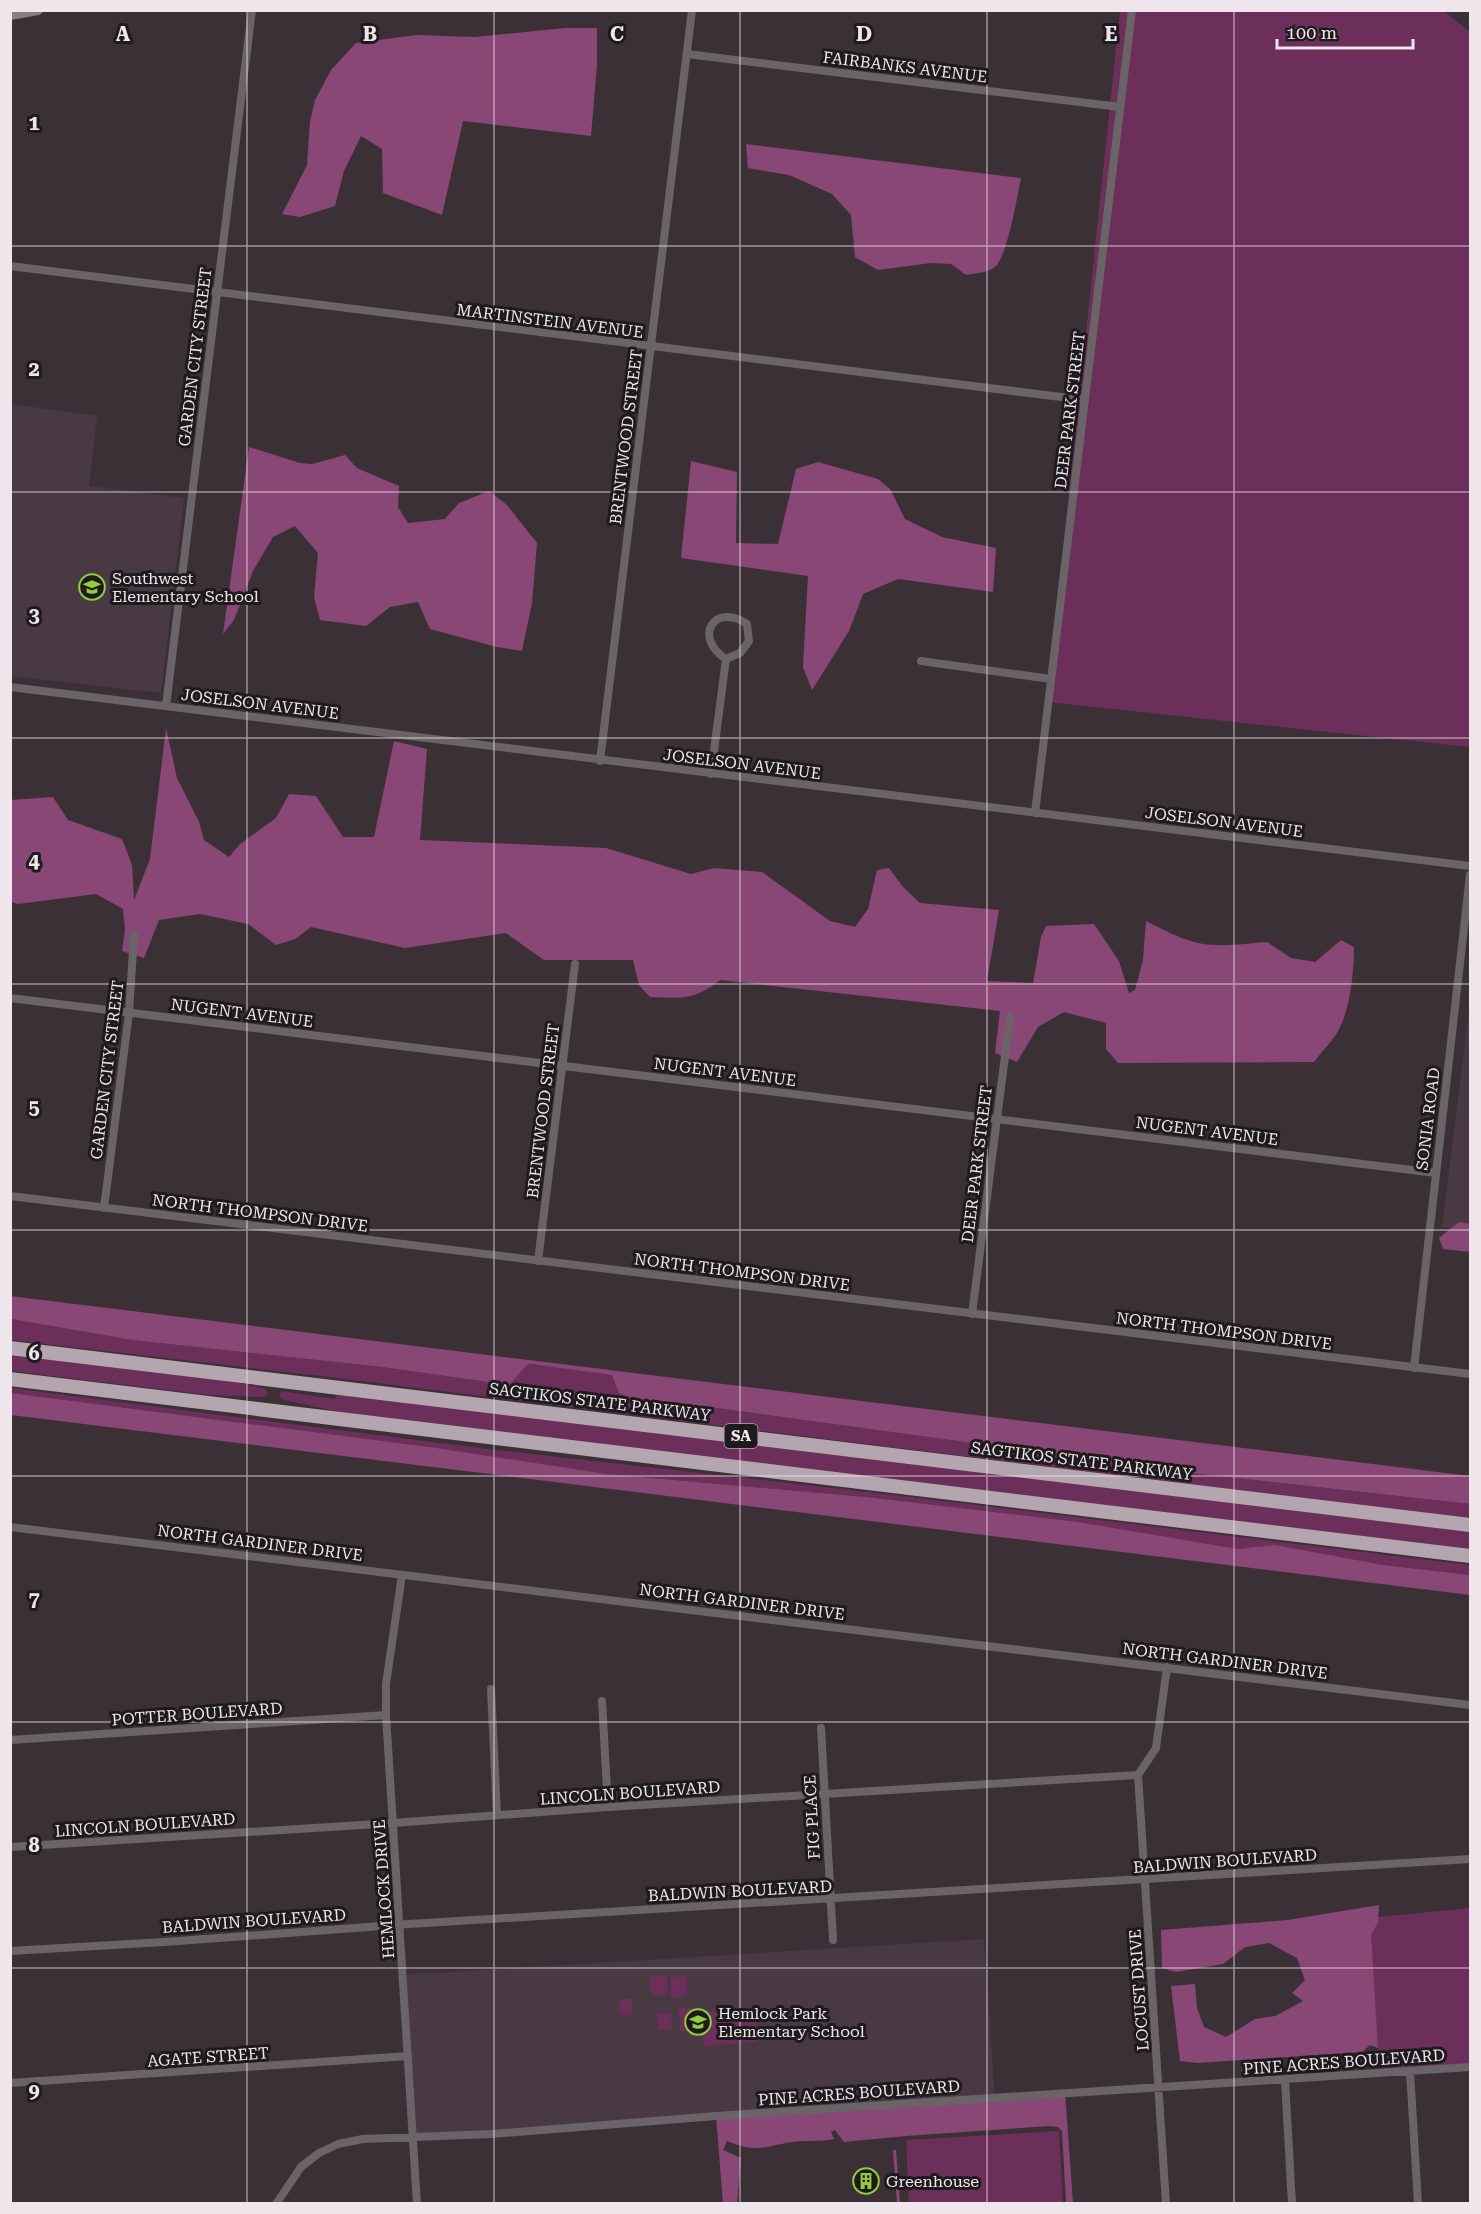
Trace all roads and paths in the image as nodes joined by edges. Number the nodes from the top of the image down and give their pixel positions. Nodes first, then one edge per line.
1 (38, 10) edge
2 (252, 10) edge
3 (692, 10) edge
4 (1132, 10) edge
5 (10, 15) edge
6 (687, 54) junction
7 (1120, 107) junction
8 (10, 266) edge
9 (217, 292) junction
10 (650, 347) junction
11 (1085, 400) junction
12 (726, 658) junction
13 (921, 661) dead end
14 (1051, 679) junction
15 (10, 687) edge
16 (166, 706) junction
17 (600, 760) junction
18 (711, 774) junction
19 (1035, 813) junction
20 (1470, 866) edge
21 (1470, 874) edge
22 (134, 935) dead end
23 (575, 964) dead end
24 (10, 998) edge
25 (129, 1013) junction
26 (1010, 1017) dead end
27 (563, 1066) junction
28 (996, 1118) junction
29 (1436, 1173) junction
30 (10, 1196) edge
31 (104, 1208) junction
32 (538, 1261) junction
33 (972, 1314) junction
34 (10, 1348) edge
35 (1414, 1368) junction
36 (1470, 1374) edge
37 (10, 1379) edge
38 (1470, 1525) edge
39 (10, 1527) edge
40 (1470, 1556) edge
41 (402, 1575) junction
42 (1167, 1667) junction
43 (490, 1689) dead end
44 (602, 1701) dead end
45 (1470, 1705) edge
46 (386, 1715) junction
47 (821, 1728) dead end
48 (10, 1740) edge
49 (1138, 1775) junction
50 (825, 1794) junction
51 (608, 1807) junction
52 (497, 1815) junction
53 (393, 1823) junction
54 (10, 1847) edge
55 (1470, 1859) edge
56 (1146, 1879) junction
57 (831, 1899) junction
58 (399, 1924) junction
59 (833, 1940) dead end
60 (10, 1951) edge
61 (408, 2056) junction
62 (1470, 2067) edge
63 (1410, 2071) junction
64 (1285, 2080) junction
65 (10, 2083) edge
66 (1158, 2087) junction
67 (413, 2137) junction
68 (276, 2204) edge
69 (417, 2204) edge
70 (1166, 2204) edge
71 (1292, 2204) edge
72 (1418, 2204) edge

1 - 5 street
2 - 9 street, GARDEN CITY STREET
3 - 6 street, BRENTWOOD STREET
4 - 7 street, DEER PARK STREET
6 - 7 street, FAIRBANKS AVENUE
6 - 10 street, BRENTWOOD STREET
7 - 11 street, DEER PARK STREET
8 - 9 street, MARTINSTEIN AVENUE
9 - 10 street, MARTINSTEIN AVENUE
9 - 16 street, GARDEN CITY STREET
10 - 11 street, MARTINSTEIN AVENUE
10 - 17 street, BRENTWOOD STREET
11 - 14 street, DEER PARK STREET
12 - 12 street
12 - 18 street
13 - 14 street
14 - 19 street, DEER PARK STREET
15 - 16 street, JOSELSON AVENUE
16 - 17 street, JOSELSON AVENUE
17 - 18 street, JOSELSON AVENUE
18 - 19 street, JOSELSON AVENUE
19 - 20 street, JOSELSON AVENUE
21 - 29 street, SONIA ROAD
22 - 25 street, GARDEN CITY STREET
23 - 27 street, BRENTWOOD STREET
24 - 25 street, NUGENT AVENUE
25 - 27 street, NUGENT AVENUE
25 - 31 street, GARDEN CITY STREET
26 - 28 street, DEER PARK STREET
27 - 28 street, NUGENT AVENUE
27 - 32 street, BRENTWOOD STREET
28 - 29 street, NUGENT AVENUE
28 - 33 street, DEER PARK STREET
29 - 35 street, SONIA ROAD
30 - 31 street, NORTH THOMPSON DRIVE
31 - 32 street, NORTH THOMPSON DRIVE
32 - 33 street, NORTH THOMPSON DRIVE
33 - 35 street, NORTH THOMPSON DRIVE
34 - 38 highway, SAGTIKOS STATE PARKWAY / SA
35 - 36 street, NORTH THOMPSON DRIVE
37 - 40 highway, SA
39 - 41 street, NORTH GARDINER DRIVE
41 - 42 street, NORTH GARDINER DRIVE
41 - 46 street, HEMLOCK DRIVE
42 - 45 street, NORTH GARDINER DRIVE
42 - 49 street
43 - 52 street
44 - 51 street
46 - 48 street, POTTER BOULEVARD
46 - 53 street, HEMLOCK DRIVE
47 - 50 street, FIG PLACE
49 - 50 street, LINCOLN BOULEVARD
49 - 56 street, LOCUST DRIVE
50 - 51 street, LINCOLN BOULEVARD
50 - 57 street, FIG PLACE
51 - 52 street, LINCOLN BOULEVARD
52 - 53 street, LINCOLN BOULEVARD
53 - 54 street, LINCOLN BOULEVARD
53 - 58 street, HEMLOCK DRIVE
55 - 56 street, BALDWIN BOULEVARD
56 - 57 street, BALDWIN BOULEVARD
56 - 66 street, LOCUST DRIVE
57 - 58 street, BALDWIN BOULEVARD
57 - 59 street, FIG PLACE
58 - 60 street, BALDWIN BOULEVARD
58 - 61 street, HEMLOCK DRIVE
61 - 65 street, AGATE STREET
61 - 67 street, HEMLOCK DRIVE
62 - 63 street, PINE ACRES BOULEVARD
63 - 64 street, PINE ACRES BOULEVARD
63 - 72 street
64 - 66 street, PINE ACRES BOULEVARD
64 - 71 street
66 - 67 street, PINE ACRES BOULEVARD
66 - 70 street, LOCUST DRIVE
67 - 68 street, PINE ACRES BOULEVARD
67 - 69 street, HEMLOCK DRIVE

